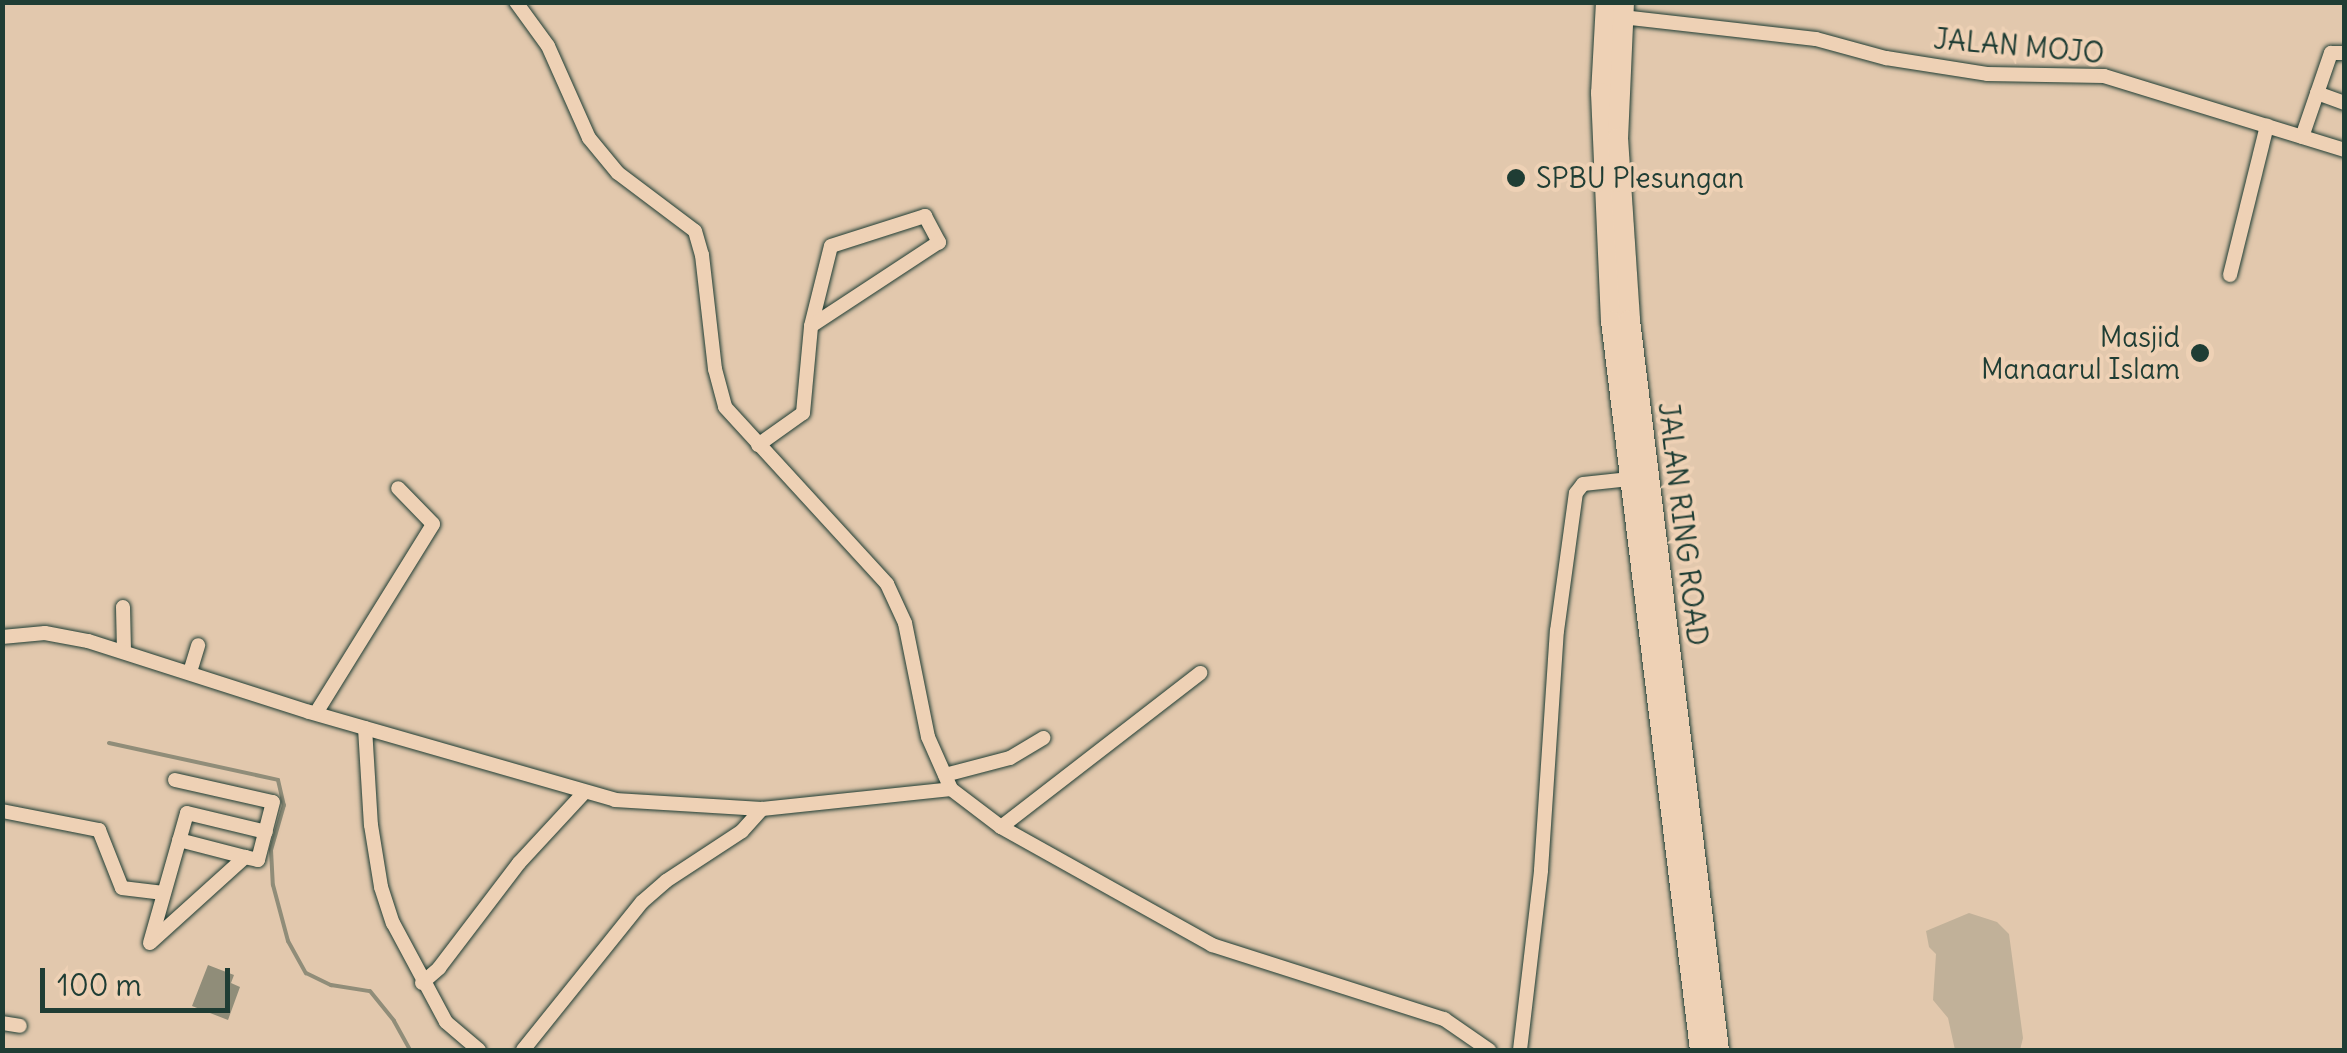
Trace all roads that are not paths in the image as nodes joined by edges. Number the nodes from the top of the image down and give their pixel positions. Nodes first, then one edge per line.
1 (516, 2) edge
2 (1617, 7) edge
3 (2344, 52) edge
4 (2317, 94) junction
5 (2344, 103) edge
6 (2267, 126) junction
7 (2302, 137) junction
8 (2344, 150) edge
9 (2230, 275) dead end
10 (811, 326) junction
11 (1625, 363) junction
12 (758, 446) junction
13 (1630, 480) junction
14 (398, 488) dead end
15 (123, 607) dead end
16 (2, 637) edge
17 (198, 645) dead end
18 (124, 652) junction
19 (190, 672) junction
20 (1200, 673) dead end
21 (313, 713) junction
22 (366, 728) junction
23 (1043, 738) dead end
24 (175, 780) dead end
25 (948, 782) junction
26 (583, 794) junction
27 (762, 809) junction
28 (2, 811) edge
29 (1001, 826) junction
30 (266, 832) junction
31 (179, 840) junction
32 (245, 857) junction
33 (164, 893) junction
34 (422, 984) junction
35 (2, 1023) edge
36 (20, 1026) dead end
37 (479, 1050) edge
38 (523, 1050) edge
39 (1489, 1050) edge
40 (1520, 1050) edge
41 (1700, 1050) edge
42 (1720, 1050) edge

1 - 12 street
2 - 6 street, JALAN MOJO
2 - 11 highway, JALAN RING ROAD
3 - 4 street
4 - 5 street
4 - 7 street
6 - 7 street, JALAN MOJO
6 - 9 street
7 - 8 street, JALAN MOJO
10 - 10 street
10 - 12 street
11 - 13 highway, JALAN RING ROAD
11 - 42 highway, JALAN RING ROAD
12 - 25 street
13 - 40 street
13 - 41 highway, JALAN RING ROAD
14 - 21 street
15 - 18 street
16 - 18 street
17 - 19 street
18 - 19 street
19 - 21 street
20 - 29 street
21 - 22 street
22 - 26 street
22 - 34 street
23 - 25 street
24 - 30 street
25 - 27 street
25 - 29 street
26 - 27 street
26 - 34 street
27 - 38 street
28 - 33 street
29 - 39 street
30 - 31 street
30 - 32 street
31 - 32 street
31 - 33 street
32 - 33 street
34 - 37 street
35 - 36 street

